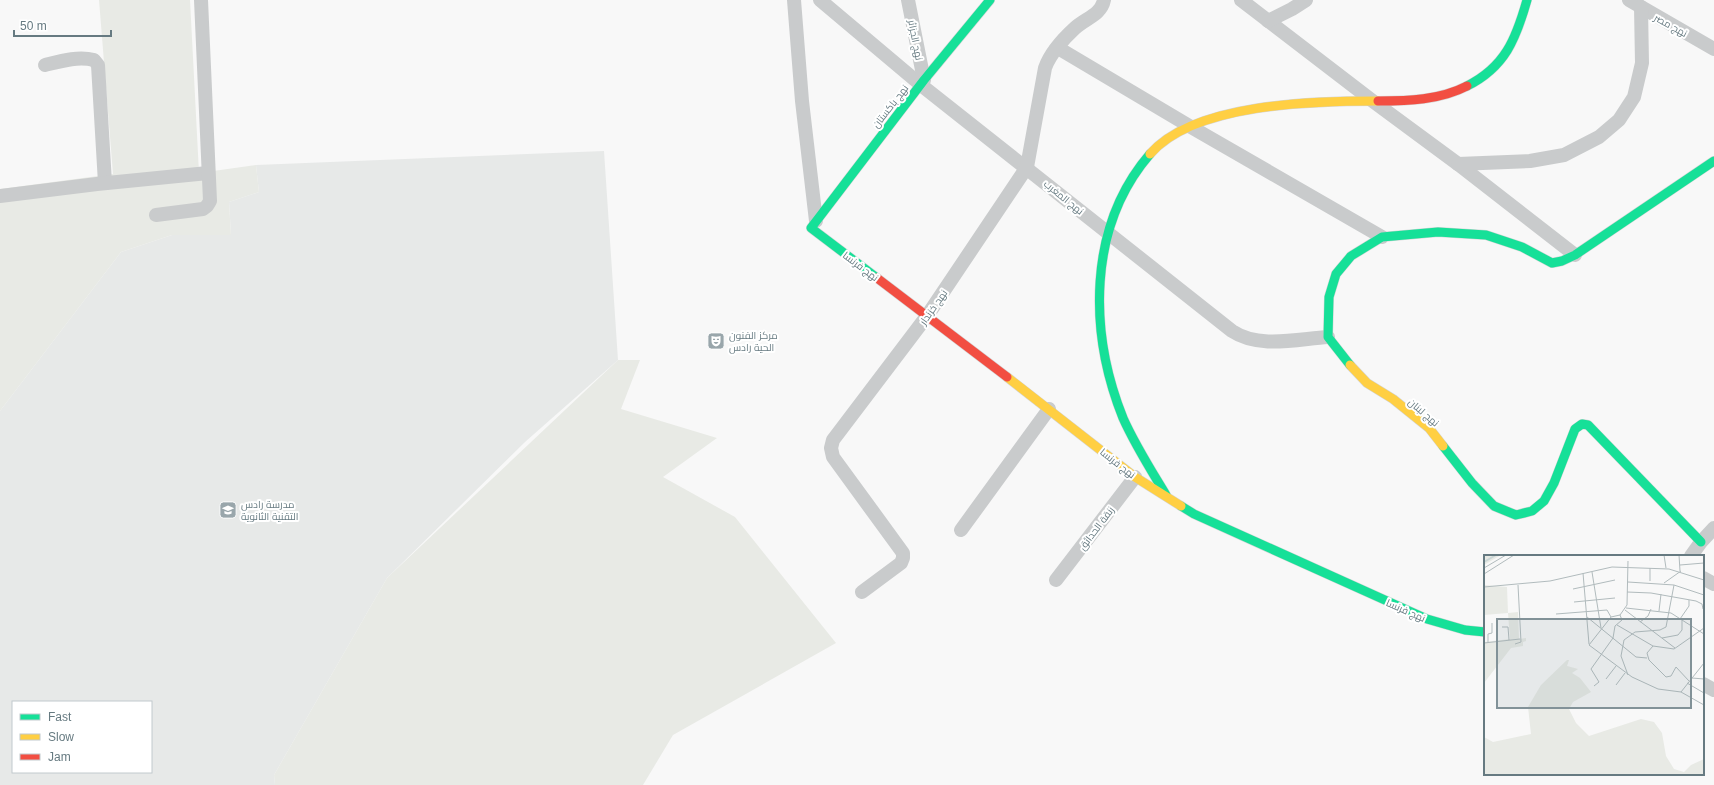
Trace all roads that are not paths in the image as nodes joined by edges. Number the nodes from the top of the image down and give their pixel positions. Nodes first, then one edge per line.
1 (201, 0) edge
2 (794, 0) edge
3 (820, 0) edge
4 (908, 0) edge
5 (990, 0) edge
6 (1104, 0) edge
7 (1241, 0) edge
8 (1306, 0) edge
9 (1527, 0) edge
10 (1635, 4) edge
11 (1268, 21) junction
12 (1058, 48) junction
13 (1714, 49) edge
14 (45, 65) dead end
15 (922, 82) junction
16 (1374, 102) junction
17 (1191, 127) junction
18 (1714, 161) edge
19 (1458, 164) junction
20 (1027, 167) junction
21 (208, 173) junction
22 (105, 183) junction
23 (0, 196) edge
24 (156, 215) dead end
25 (814, 224) junction
26 (1107, 231) junction
27 (1382, 237) junction
28 (1574, 255) junction
29 (927, 316) junction
30 (1328, 337) junction
31 (1049, 409) junction
32 (1135, 477) junction
33 (1167, 498) junction
34 (1714, 528) edge
35 (961, 530) dead end
36 (1701, 542) junction
37 (1692, 555) edge
38 (1704, 579) edge
39 (1056, 580) dead end
40 (1714, 584) edge
41 (862, 592) dead end
42 (1484, 632) edge
43 (1704, 685) edge
44 (1714, 690) edge

1 - 21 street
2 - 25 street
3 - 15 street, نهج المغرب
4 - 15 street, نهج الجزائر
5 - 15 street, نهج باكستان
6 - 12 street, نهج خزندار
7 - 11 street
8 - 11 street
9 - 16 street
10 - 13 street, نهج مصر
10 - 19 street
11 - 16 street
12 - 17 street
12 - 20 street, نهج خزندار
14 - 22 street
15 - 20 street, نهج المغرب
15 - 25 street, نهج باكستان
16 - 17 street
16 - 19 street
17 - 26 street
17 - 27 street
18 - 28 street
19 - 28 street
20 - 26 street, نهج المغرب
20 - 29 street, نهج خزندار
21 - 22 street
21 - 24 street
22 - 23 street
25 - 29 street, نهج فرنسا
26 - 30 street, نهج المغرب
26 - 33 street
27 - 28 street
27 - 30 street
29 - 31 street, نهج فرنسا
29 - 41 street, نهج خزندار
30 - 36 street, نهج لبنان
31 - 32 street, نهج فرنسا
31 - 35 street
32 - 33 street, نهج فرنسا
32 - 39 street, زنقة الحدائق
33 - 42 street, نهج فرنسا
34 - 36 street
36 - 37 street
38 - 40 street
43 - 44 street

